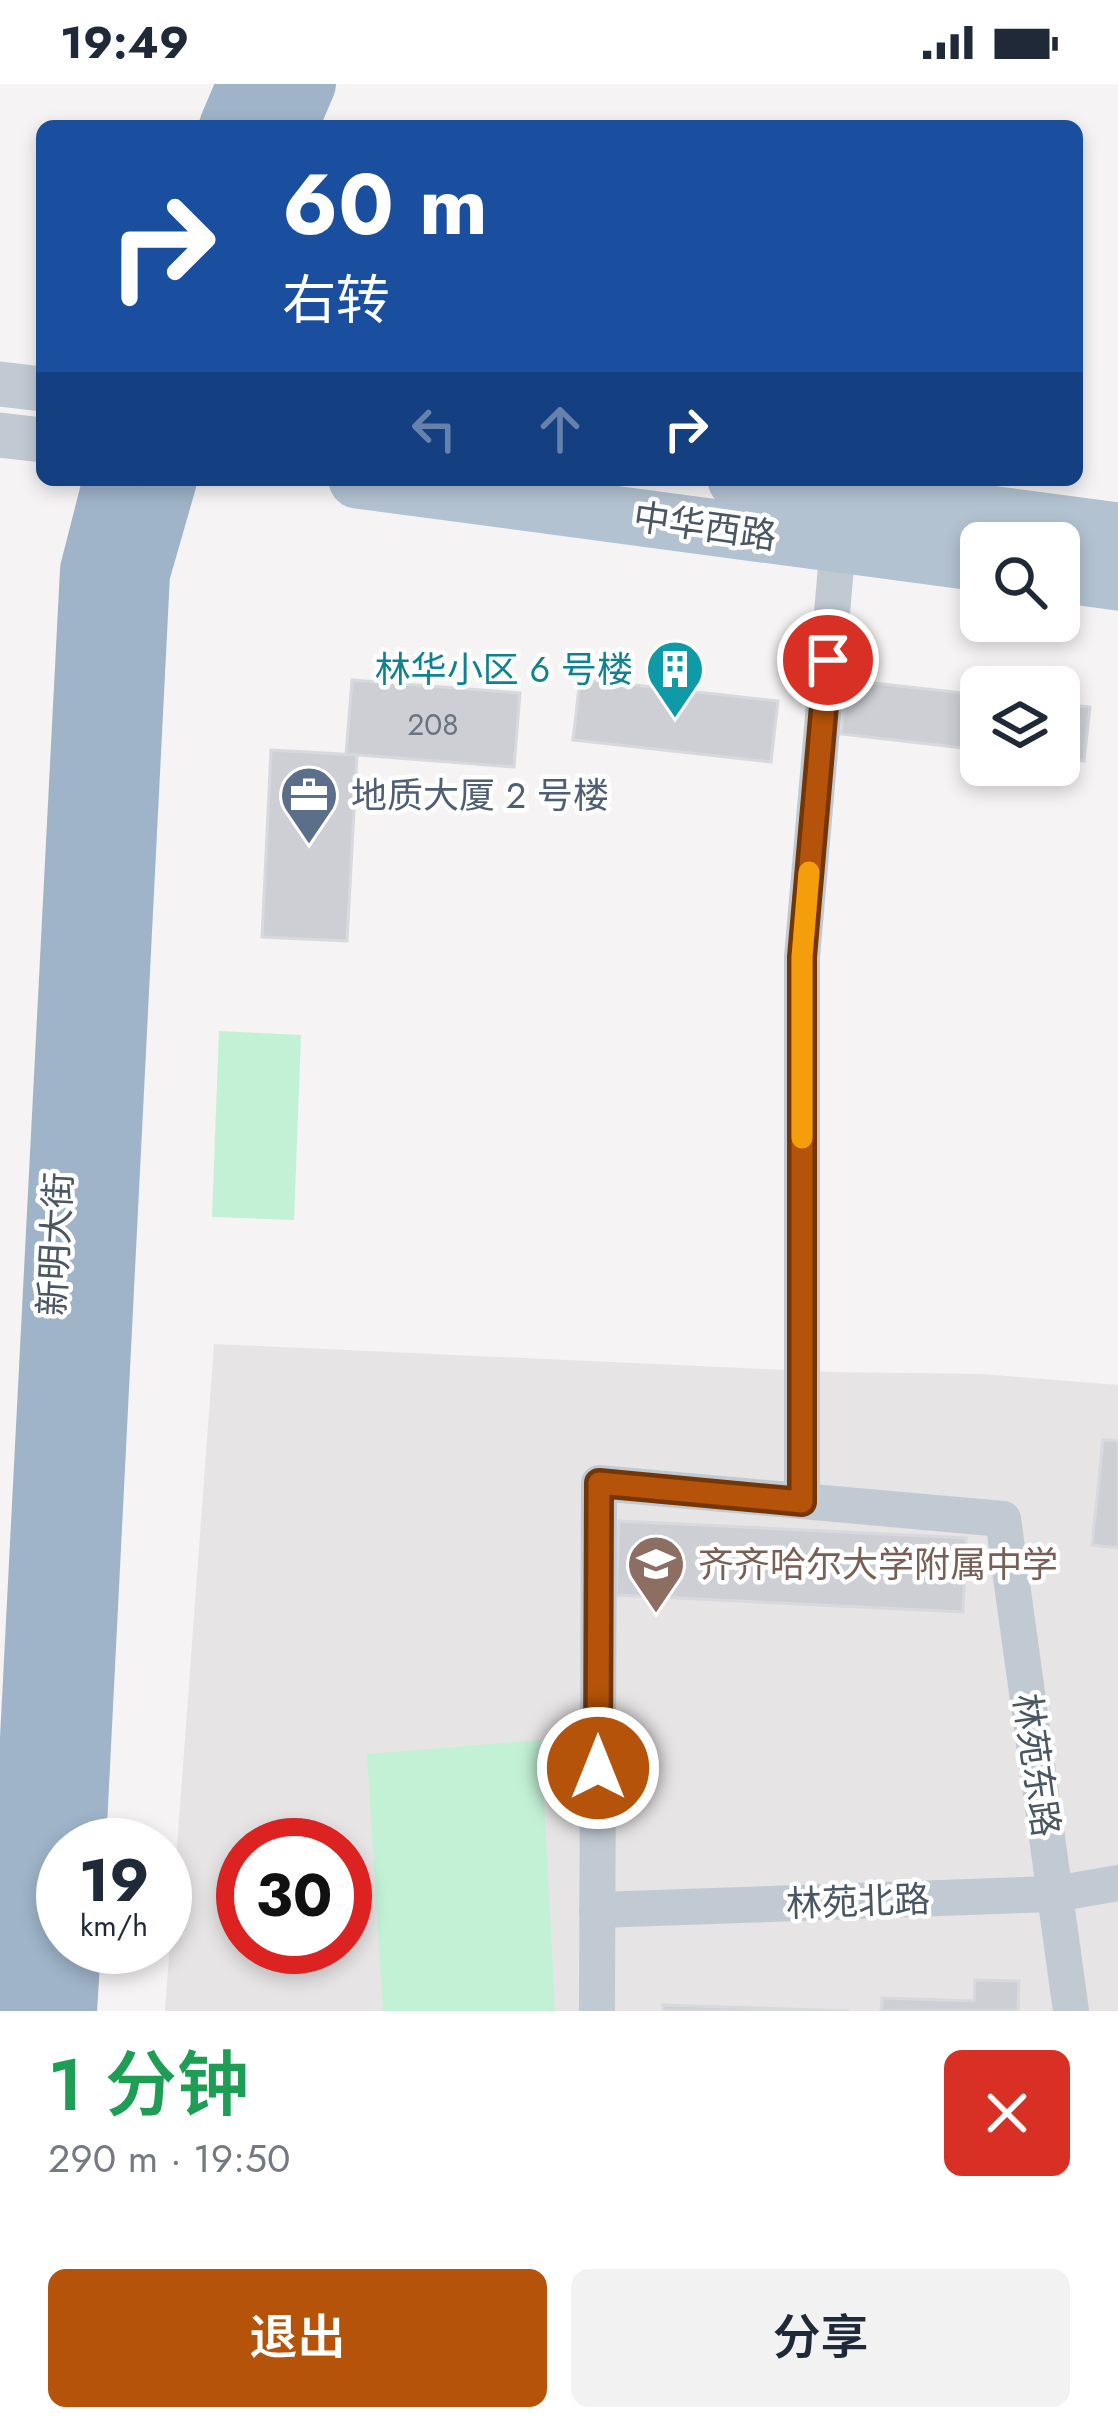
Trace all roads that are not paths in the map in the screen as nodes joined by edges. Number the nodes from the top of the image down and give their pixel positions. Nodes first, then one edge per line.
1 (247, 84) edge
2 (306, 84) edge
3 (232, 120) edge
4 (291, 120) edge
5 (0, 384) edge
6 (36, 387) edge
7 (0, 435) edge
8 (36, 439) edge
9 (111, 486) edge
10 (164, 486) edge
11 (402, 486) edge
12 (781, 486) edge
13 (1118, 531) edge
14 (838, 544) junction
15 (960, 560) edge
16 (1080, 577) edge
17 (1118, 582) edge
18 (802, 1502) junction
19 (77, 1818) edge
20 (1118, 1883) edge
21 (1055, 1894) junction
22 (598, 1910) junction
23 (69, 1974) edge
24 (16, 2011) edge
25 (68, 2011) edge
26 (597, 2011) edge
27 (1071, 2011) edge

1 - 3 highway
2 - 4 highway
5 - 6 street
7 - 8 street
9 - 24 highway, 新明大街
10 - 19 highway, 新明大街
11 - 14 main road, 中华西路
12 - 13 main road, 中华西路
14 - 15 main road, 中华西路
14 - 18 street
16 - 17 main road
18 - 21 street, 林苑东路
18 - 22 street
20 - 21 street, 林苑北路
21 - 22 street, 林苑北路
21 - 27 street, 林苑东路
22 - 26 street
23 - 25 highway

